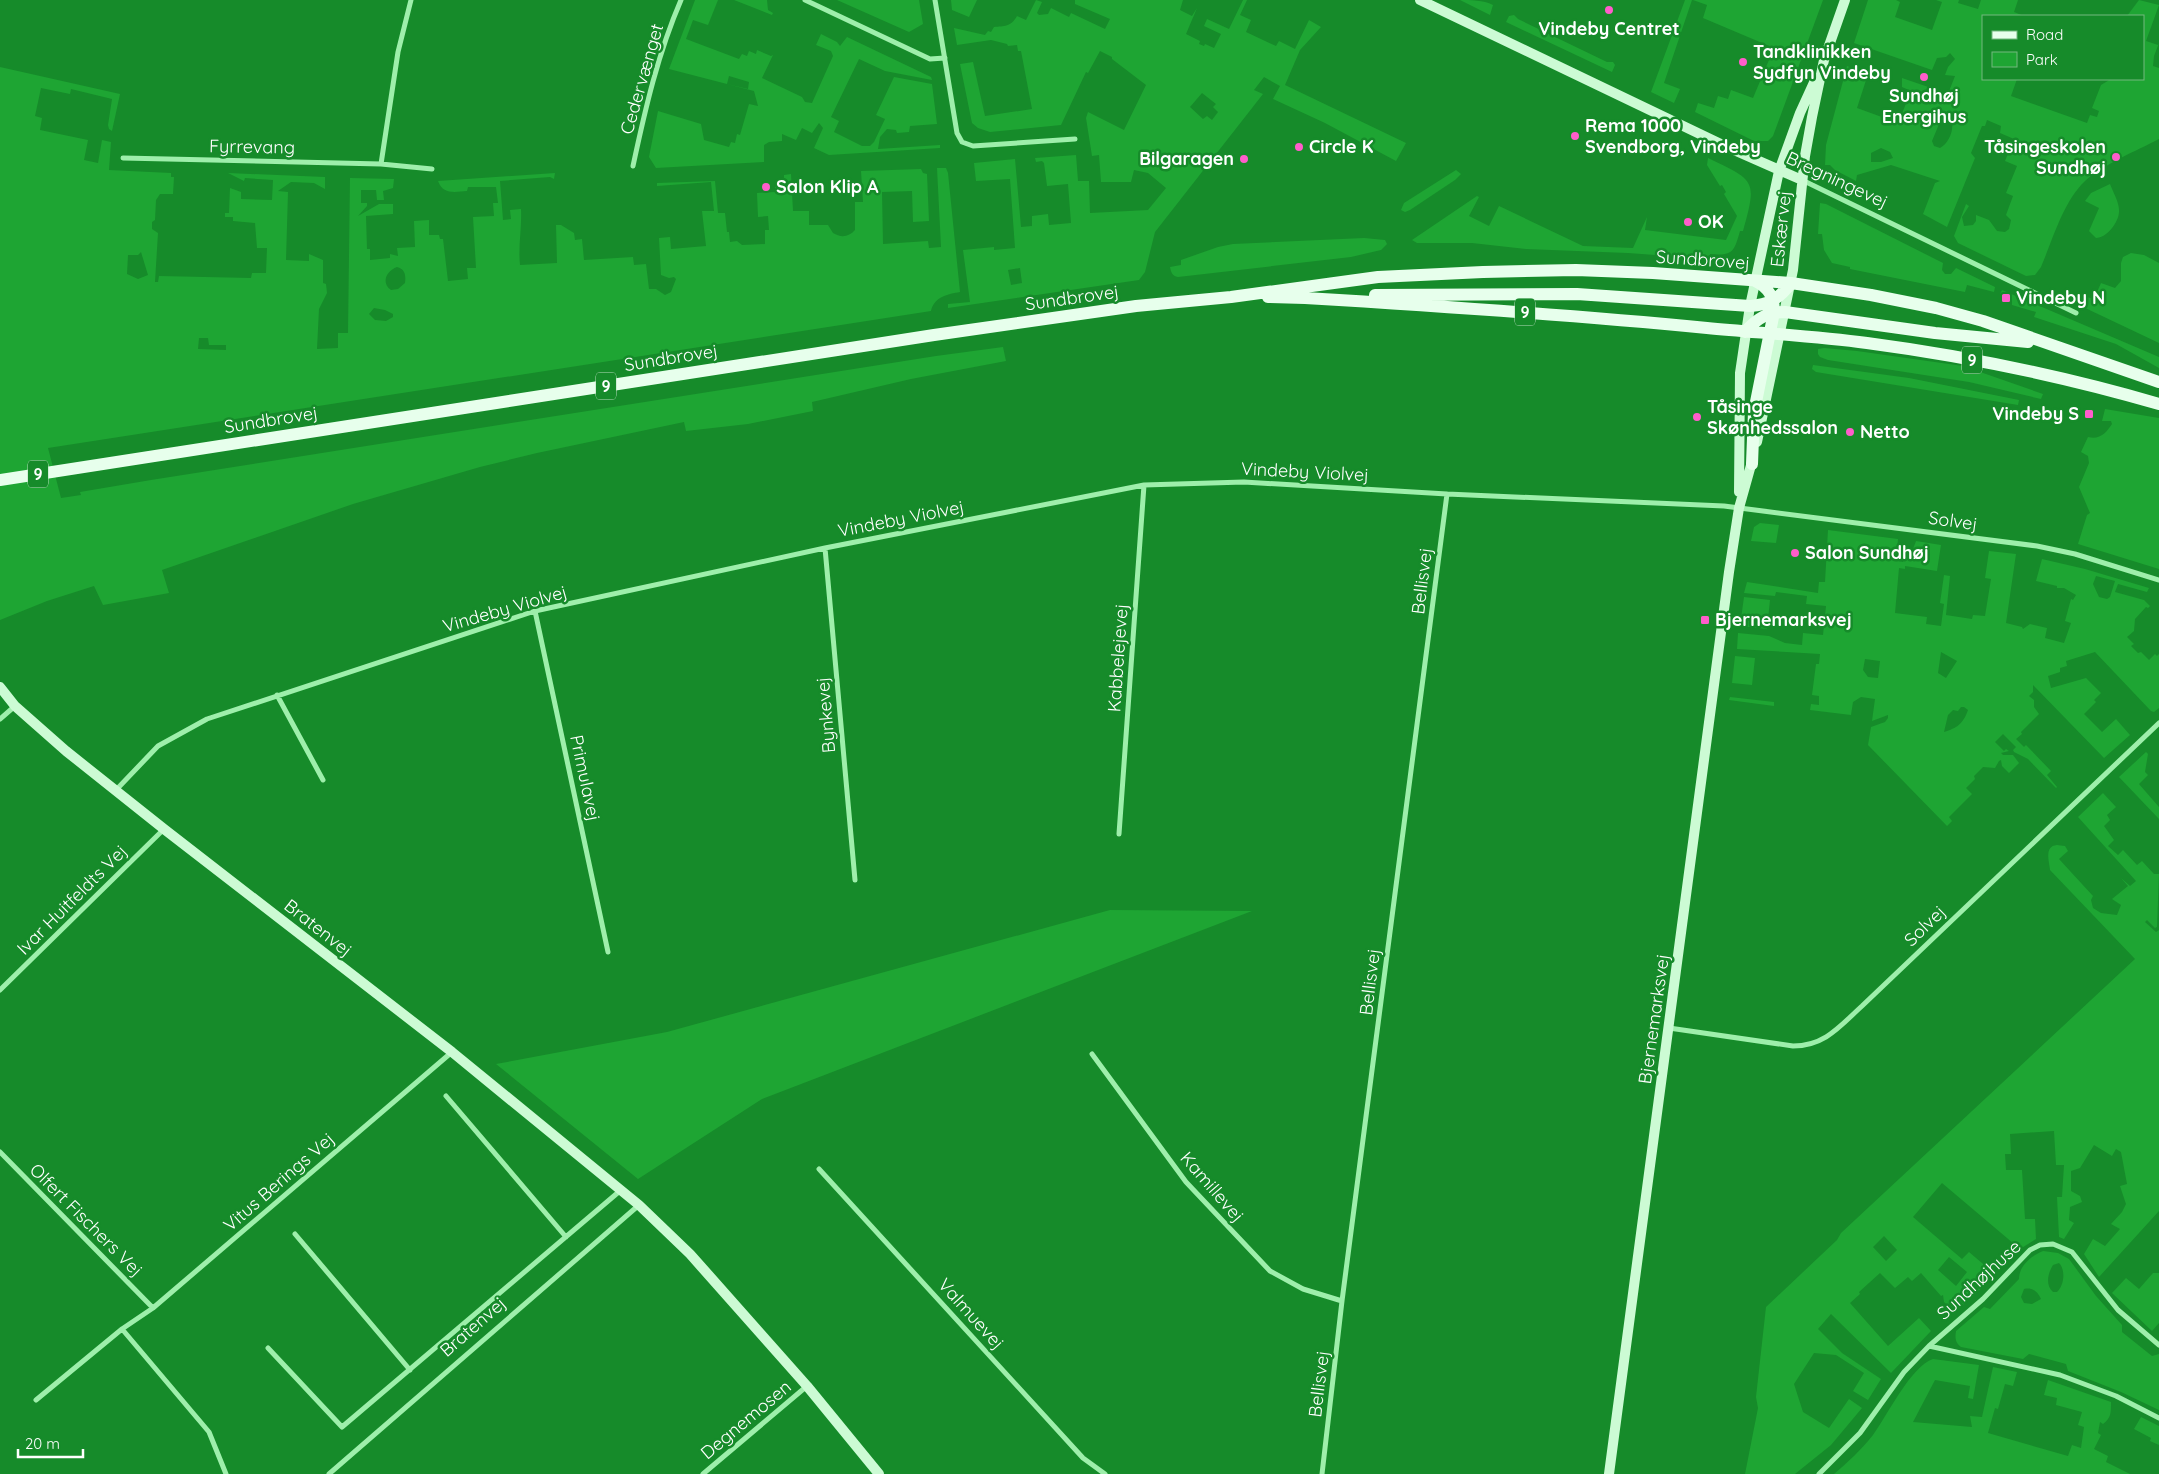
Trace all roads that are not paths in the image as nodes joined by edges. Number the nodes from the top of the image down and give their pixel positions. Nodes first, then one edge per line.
1 (411, 0) edge
2 (681, 0) edge
3 (805, 0) edge
4 (935, 0) edge
5 (1420, 0) edge
6 (1845, 0) edge
7 (945, 58) junction
8 (1824, 60) junction
9 (1075, 140) dead end
10 (123, 158) dead end
11 (380, 164) junction
12 (633, 166) dead end
13 (432, 169) dead end
14 (1779, 171) junction
15 (1802, 180) junction
16 (1755, 281) junction
17 (1791, 283) junction
18 (1231, 297) junction
19 (1305, 298) junction
20 (1750, 306) junction
21 (1778, 308) junction
22 (2076, 313) dead end
23 (1746, 332) junction
24 (1775, 334) junction
25 (2048, 344) junction
26 (2159, 382) edge
27 (2159, 404) edge
28 (1752, 464) joint
29 (0, 480) edge
30 (1144, 485) junction
31 (1447, 494) junction
32 (1739, 508) junction
33 (825, 548) junction
34 (2159, 580) edge
35 (536, 611) junction
36 (0, 687) edge
37 (277, 695) junction
38 (15, 706) junction
39 (0, 718) edge
40 (2159, 723) edge
41 (323, 780) dead end
42 (116, 791) junction
43 (164, 829) junction
44 (1120, 834) dead end
45 (855, 880) dead end
46 (608, 952) dead end
47 (0, 990) edge
48 (1668, 1028) junction
49 (452, 1052) junction
50 (1092, 1054) dead end
51 (446, 1096) dead end
52 (0, 1152) edge
53 (819, 1169) dead end
54 (621, 1190) junction
55 (639, 1206) junction
56 (295, 1234) dead end
57 (566, 1237) junction
58 (1342, 1301) junction
59 (153, 1308) junction
60 (122, 1329) junction
61 (2159, 1345) edge
62 (1929, 1346) junction
63 (268, 1348) dead end
64 (410, 1370) junction
65 (807, 1386) junction
66 (36, 1400) dead end
67 (2159, 1418) edge
68 (226, 1474) edge
69 (329, 1474) edge
70 (703, 1474) edge
71 (879, 1474) edge
72 (1105, 1474) edge
73 (1322, 1474) edge
74 (1609, 1474) edge
75 (1819, 1474) edge

1 - 11 street
2 - 12 street, Cedervænget
3 - 7 street
4 - 7 street
5 - 14 street, Bregningevej
6 - 8 street, Eskærvej
7 - 9 street
8 - 14 street, Eskærvej
8 - 15 street, Eskærvej
10 - 11 street, Fyrrevang
11 - 13 street, Fyrrevang
14 - 15 street, Bregningevej
14 - 16 street, Eskærvej
15 - 17 street, Eskærvej
15 - 22 street, Bregningevej
16 - 17 main road, Sundbrovej / 9
16 - 18 main road, Sundbrovej / 9
16 - 20 street, Eskærvej
16 - 21 main road
17 - 21 main road
17 - 25 main road, Sundbrovej / 9
18 - 19 main road, Sundbrovej / 9
18 - 29 main road, Sundbrovej / 9
19 - 20 main road
19 - 23 main road, Sundbrovej / 9
20 - 21 main road
20 - 23 street, Eskærvej
21 - 23 main road
21 - 24 main road
21 - 25 main road
23 - 24 main road, Sundbrovej / 9
23 - 32 street, Bjernemarksvej
24 - 27 main road, Sundbrovej / 9
24 - 28 main road
25 - 26 main road, Sundbrovej / 9
28 - 32 street, Bjernemarksvej
30 - 31 street, Vindeby Violvej
30 - 33 street, Vindeby Violvej
30 - 44 street, Kabbelejevej
31 - 32 street, Vindeby Violvej
31 - 58 street, Bellisvej
32 - 34 street, Solvej
32 - 48 street, Bjernemarksvej
33 - 35 street, Vindeby Violvej
33 - 45 street, Bynkevej
35 - 37 street, Vindeby Violvej
35 - 46 street, Primulavej
36 - 38 street, Bratenvej
37 - 41 street
37 - 42 street, Vindeby Violvej
38 - 39 street
38 - 42 street, Bratenvej
40 - 48 street, Solvej
42 - 43 street, Bratenvej
43 - 47 street, Ivar Huitfeldts Vej
43 - 49 street, Bratenvej
48 - 74 street, Bjernemarksvej
49 - 54 street, Bratenvej
49 - 59 street, Vitus Berings Vej
50 - 58 street, Kamillevej
51 - 57 street
52 - 59 street, Olfert Fischers Vej
53 - 72 street, Valmuevej
54 - 55 street, Bratenvej
54 - 57 street, Bratenvej
55 - 65 street, Bratenvej
55 - 69 street, Bratenvej
56 - 64 street
57 - 64 street, Bratenvej
58 - 73 street, Bellisvej
59 - 60 street, Vitus Berings Vej
60 - 66 street, Vitus Berings Vej
60 - 68 street
61 - 62 street, Sundhøjhuse
62 - 67 street, Sundhøjhuse
62 - 75 street, Sundhøjhuse
63 - 64 street, Bratenvej
65 - 70 street, Degnemosen
65 - 71 street, Bratenvej

